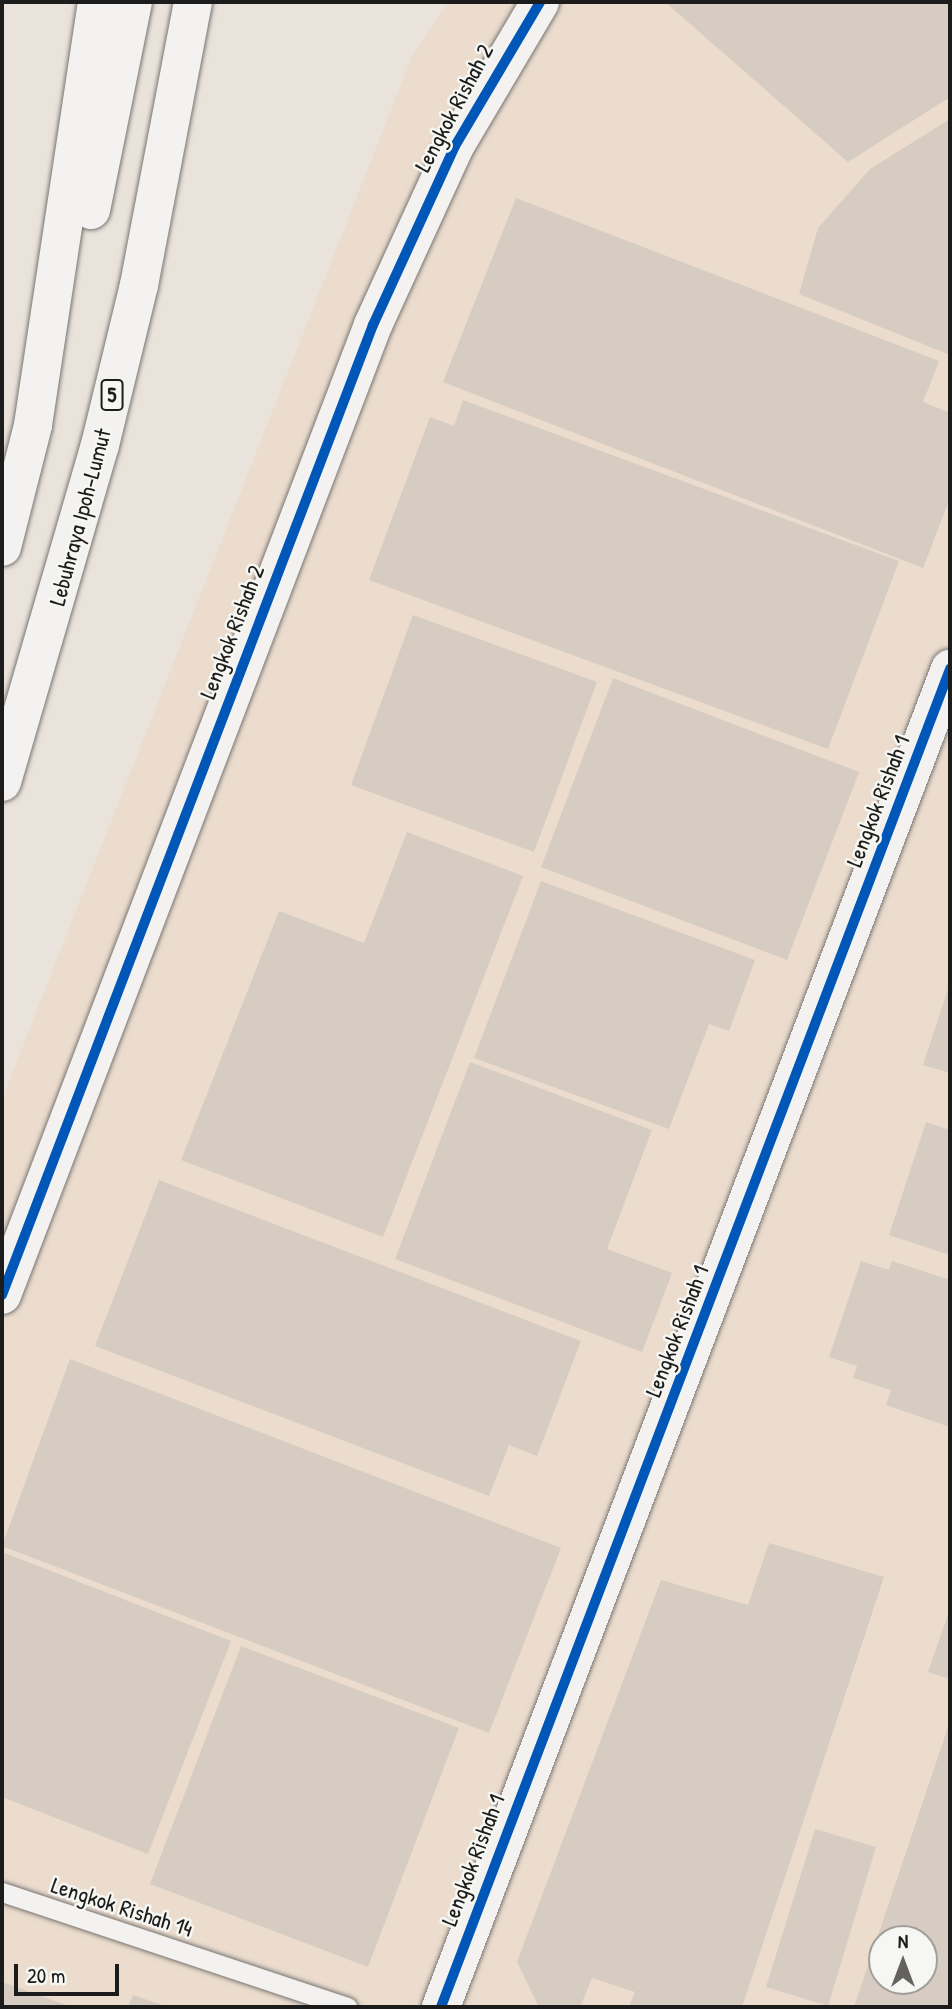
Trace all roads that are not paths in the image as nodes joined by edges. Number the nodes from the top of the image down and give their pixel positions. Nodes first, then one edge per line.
1 (97, 2) edge
2 (134, 2) edge
3 (193, 2) edge
4 (540, 2) edge
5 (33, 425) junction
6 (2, 547) edge
7 (950, 669) edge
8 (2, 782) edge
9 (2, 1295) edge
10 (2, 1892) edge
11 (347, 2007) edge
12 (441, 2007) edge

1 - 5 main road
2 - 5 main road
3 - 8 main road, Lebuhraya Ipoh-Lumut / 5
4 - 9 main road, Lengkok Rishah 2
5 - 6 main road
7 - 12 main road, Lengkok Rishah 1
10 - 11 lane, Lengkok Rishah 14

